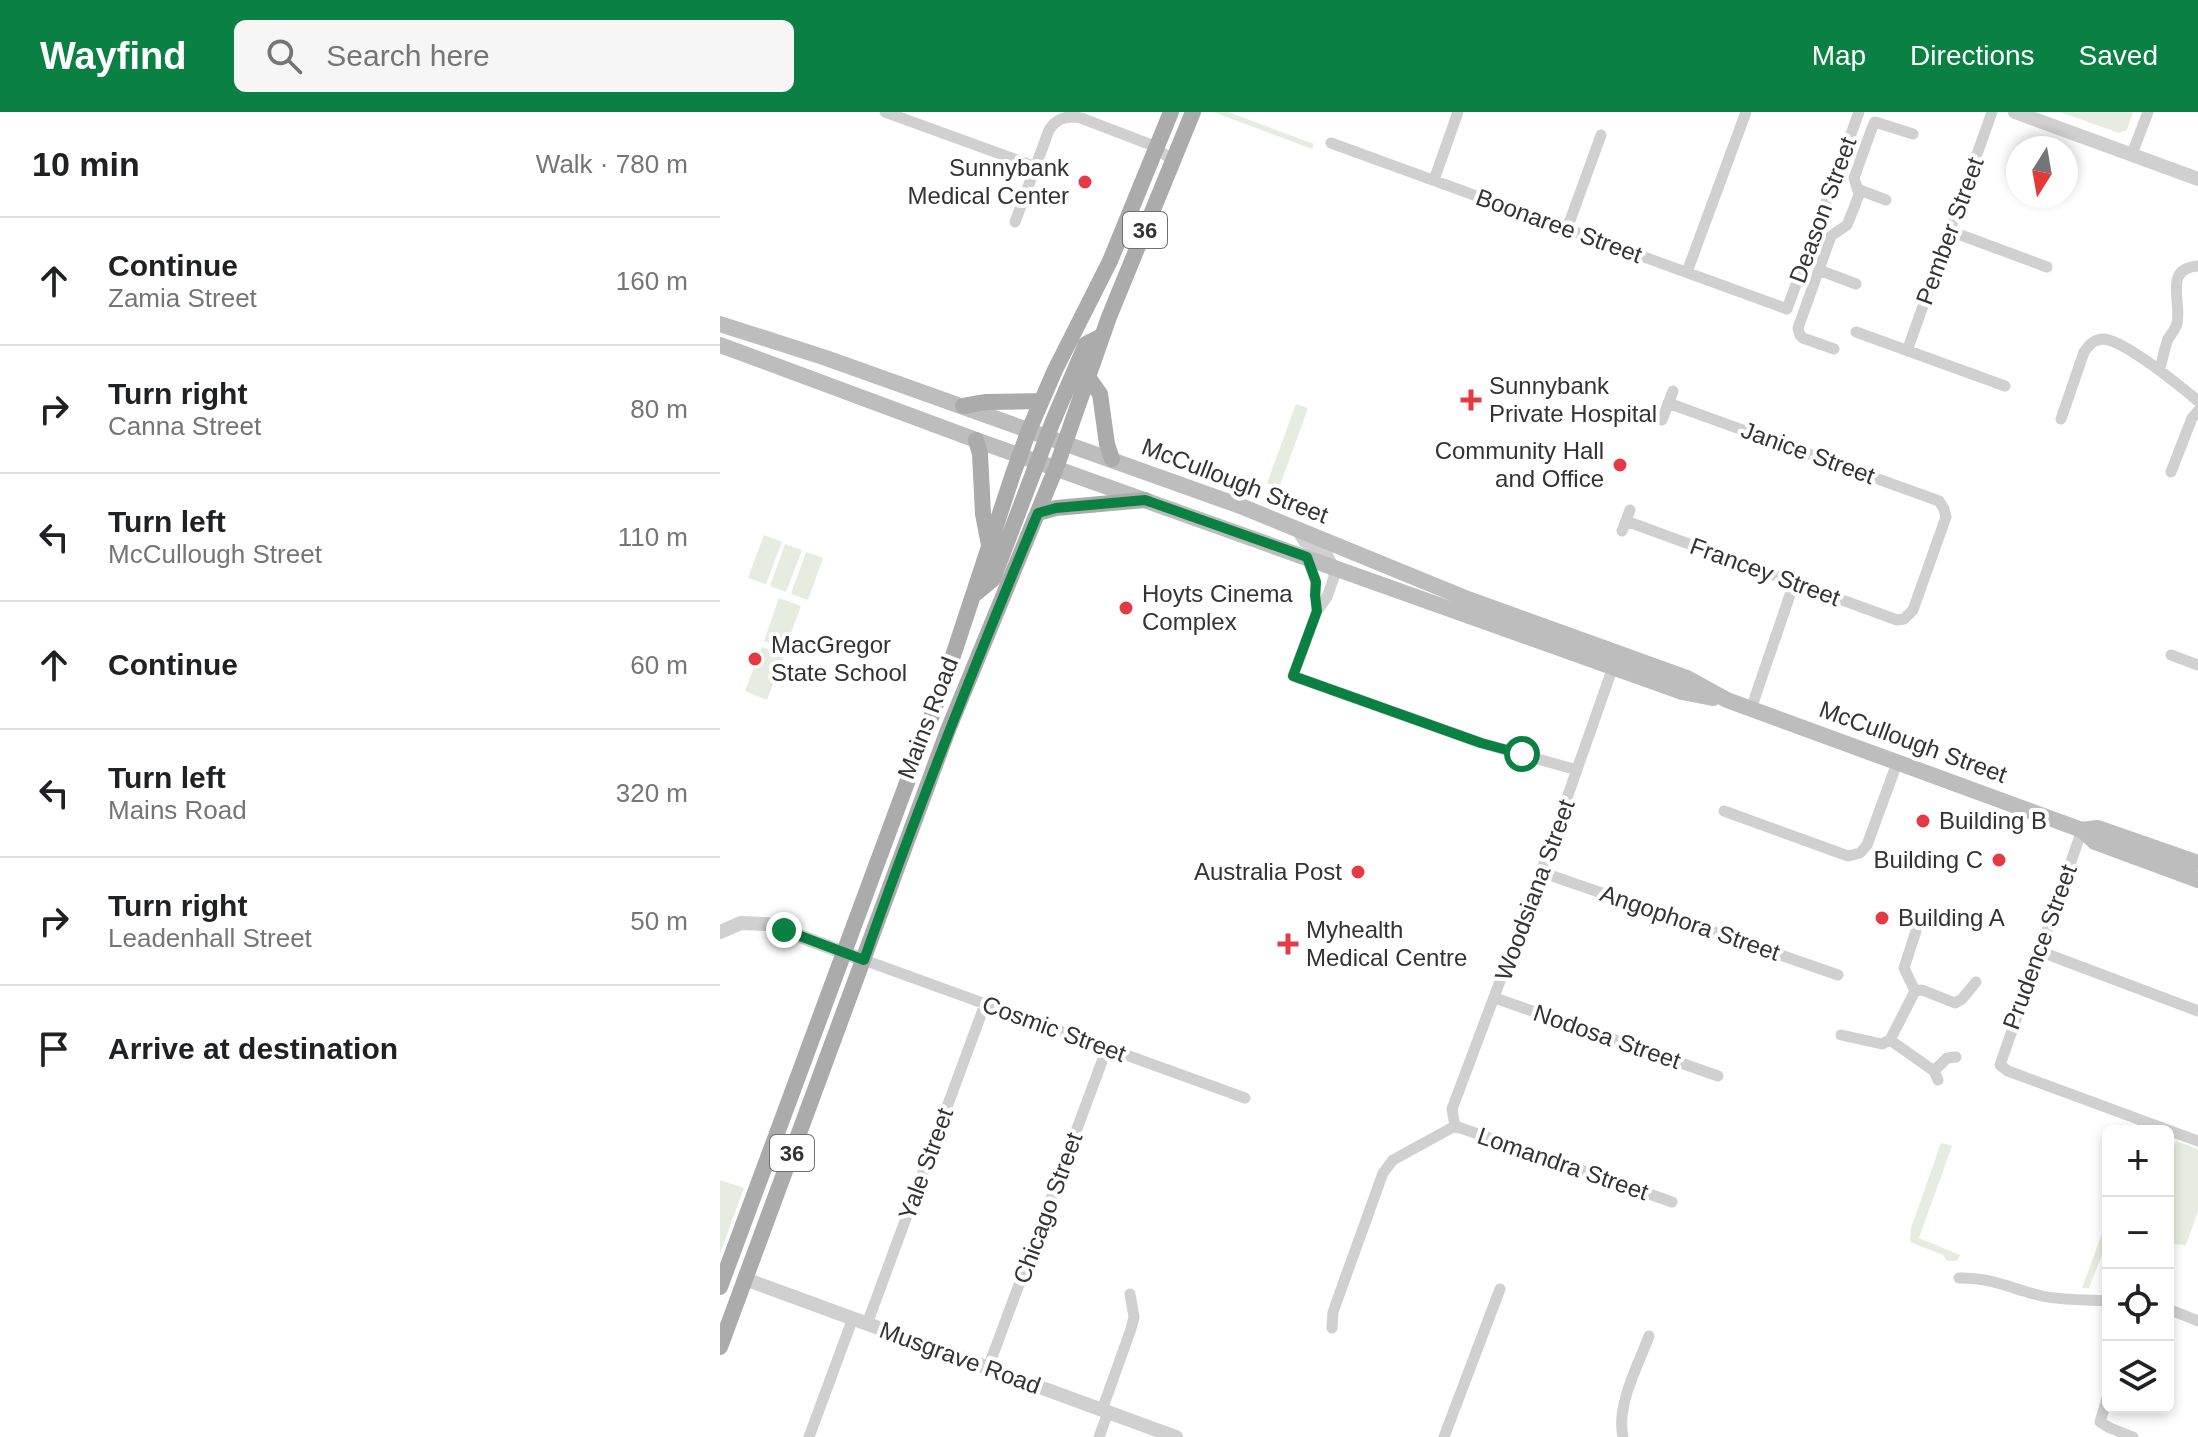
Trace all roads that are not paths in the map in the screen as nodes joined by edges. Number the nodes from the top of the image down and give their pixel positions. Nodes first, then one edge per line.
1 (885, 112) edge
2 (1171, 112) edge
3 (1193, 112) edge
4 (1458, 112) edge
5 (1746, 112) edge
6 (1859, 112) edge
7 (1992, 112) edge
8 (2015, 112) edge
9 (2148, 112) edge
10 (1078, 114) edge
11 (1913, 134) dead end
12 (1601, 135) dead end
13 (1331, 143) dead end
14 (1157, 148) junction
15 (2132, 154) junction
16 (1174, 162) junction
17 (1036, 167) junction
18 (2198, 179) edge
19 (1434, 180) junction
20 (1857, 189) junction
21 (1886, 200) dead end
22 (1015, 222) dead end
23 (1567, 229) junction
24 (1950, 231) junction
25 (2198, 266) edge
26 (2047, 267) dead end
27 (1819, 270) junction
28 (1687, 272) junction
29 (1856, 284) dead end
30 (1787, 309) joint
31 (720, 324) edge
32 (1856, 332) dead end
33 (1102, 336) junction
34 (720, 345) edge
35 (1834, 349) dead end
36 (1907, 351) junction
37 (2159, 370) junction
38 (1088, 377) junction
39 (2005, 386) dead end
40 (1041, 401) junction
41 (2198, 401) edge
42 (963, 406) junction
43 (2198, 411) edge
44 (2061, 419) dead end
45 (1662, 420) dead end
46 (1029, 430) junction
47 (1047, 436) junction
48 (976, 440) junction
49 (1066, 443) junction
50 (1020, 455) junction
51 (1112, 459) junction
52 (1038, 461) junction
53 (1056, 468) junction
54 (2171, 472) dead end
55 (1145, 500) junction
56 (1038, 513) junction
57 (1626, 521) dead end
58 (1296, 528) junction
59 (989, 546) junction
60 (1307, 557) junction
61 (1333, 566) junction
62 (1794, 583) junction
63 (974, 596) junction
64 (1317, 611) junction
65 (1904, 619) joint
66 (2171, 655) dead end
67 (1616, 660) junction
68 (2198, 665) edge
69 (1751, 709) junction
70 (1897, 763) junction
71 (1577, 770) junction
72 (1724, 811) dead end
73 (2082, 830) junction
74 (2198, 863) edge
75 (1541, 872) junction
76 (2198, 880) edge
77 (726, 929) edge
78 (1916, 931) dead end
79 (2039, 951) junction
80 (844, 952) junction
81 (864, 960) junction
82 (1838, 975) dead end
83 (1976, 982) dead end
84 (1915, 991) junction
85 (1495, 998) junction
86 (985, 1004) junction
87 (2198, 1011) edge
88 (1841, 1035) dead end
89 (1890, 1040) junction
90 (1107, 1048) junction
91 (1956, 1057) dead end
92 (1718, 1076) dead end
93 (1245, 1098) dead end
94 (1455, 1126) junction
95 (2198, 1141) edge
96 (1672, 1202) dead end
97 (1959, 1278) dead end
98 (745, 1279) junction
99 (720, 1287) edge
100 (1500, 1289) dead end
101 (1130, 1294) dead end
102 (2102, 1301) edge
103 (2174, 1311) edge
104 (860, 1321) junction
105 (2198, 1321) edge
106 (1332, 1328) dead end
107 (1649, 1336) dead end
108 (720, 1347) edge
109 (988, 1368) junction
110 (1105, 1411) junction
111 (2103, 1413) edge
112 (809, 1437) edge
113 (1099, 1437) edge
114 (1176, 1437) edge
115 (1444, 1437) edge
116 (1623, 1437) edge
117 (2133, 1437) edge

1 - 17 street
2 - 14 main road, Mains Road / 36
3 - 16 main road, Mains Road / 36
4 - 19 street
5 - 28 street
6 - 30 street, Deason Street
7 - 24 street, Pember Street
8 - 15 street
9 - 15 street
10 - 14 street
10 - 17 street
11 - 20 street
12 - 23 street
13 - 19 street, Boonaree Street
14 - 16 street
14 - 40 main road, Mains Road / 36
15 - 18 street
16 - 33 main road, Mains Road / 36
17 - 22 street
19 - 23 street, Boonaree Street
20 - 21 street
20 - 27 street
23 - 28 street, Boonaree Street
24 - 26 street
24 - 36 street, Pember Street
25 - 37 street
27 - 29 street
27 - 35 street
28 - 30 street, Boonaree Street
31 - 42 main road, McCullough Street
32 - 36 street
33 - 38 main road, Mains Road / 36
33 - 47 main road
34 - 48 main road, McCullough Street
36 - 39 street
37 - 41 street
37 - 44 street
38 - 49 main road, Mains Road / 36
38 - 51 main road
40 - 42 main road
40 - 46 main road, Mains Road / 36
42 - 46 main road, McCullough Street
43 - 54 street
45 - 65 street, Janice Street
46 - 47 main road, McCullough Street
46 - 50 main road, Mains Road / 36
47 - 49 main road, McCullough Street
47 - 52 main road
48 - 50 main road, McCullough Street
48 - 59 main road
49 - 51 main road, McCullough Street
49 - 53 main road, Mains Road / 36
50 - 52 main road, McCullough Street
50 - 59 main road, Mains Road / 36
51 - 58 main road, McCullough Street
52 - 53 main road, McCullough Street
52 - 63 main road
53 - 55 main road, McCullough Street
53 - 56 main road, Mains Road / 36
55 - 56 main road
55 - 60 main road, McCullough Street
56 - 81 main road, Mains Road / 36
57 - 62 street, Francey Street
58 - 61 street
58 - 67 main road, McCullough Street
59 - 63 main road, Mains Road / 36
60 - 61 main road, McCullough Street
60 - 64 street
61 - 64 street
61 - 67 main road, McCullough Street
62 - 65 street, Francey Street
62 - 69 street
63 - 80 main road, Mains Road / 36
64 - 71 street
66 - 68 street
67 - 69 main road, McCullough Street
67 - 71 street, Woodsiana Street
69 - 70 main road, McCullough Street
70 - 72 street
70 - 73 main road, McCullough Street
71 - 75 street, Woodsiana Street
73 - 74 main road, McCullough Street
73 - 76 main road, McCullough Street
73 - 79 street, Prudence Street
75 - 82 street, Angophora Street
75 - 85 street, Woodsiana Street
77 - 80 street
78 - 84 street
79 - 87 street
79 - 95 street, Prudence Street
80 - 81 street
80 - 99 main road, Mains Road / 36
81 - 86 street, Cosmic Street
81 - 98 main road, Mains Road / 36
83 - 84 street
84 - 89 street
85 - 92 street, Nodosa Street
85 - 94 street, Woodsiana Street
86 - 90 street, Cosmic Street
86 - 104 street, Yale Street
88 - 89 street
89 - 91 street
90 - 93 street, Cosmic Street
90 - 109 street, Chicago Street
94 - 96 street, Lomandra Street
94 - 106 street
97 - 102 street
98 - 104 street, Musgrave Road
98 - 108 main road, Mains Road / 36
100 - 115 street
101 - 110 street
103 - 105 street
104 - 109 street, Musgrave Road
104 - 112 street, Yale Street
107 - 116 street
109 - 110 street, Musgrave Road
110 - 113 street
110 - 114 street, Musgrave Road
111 - 117 street

